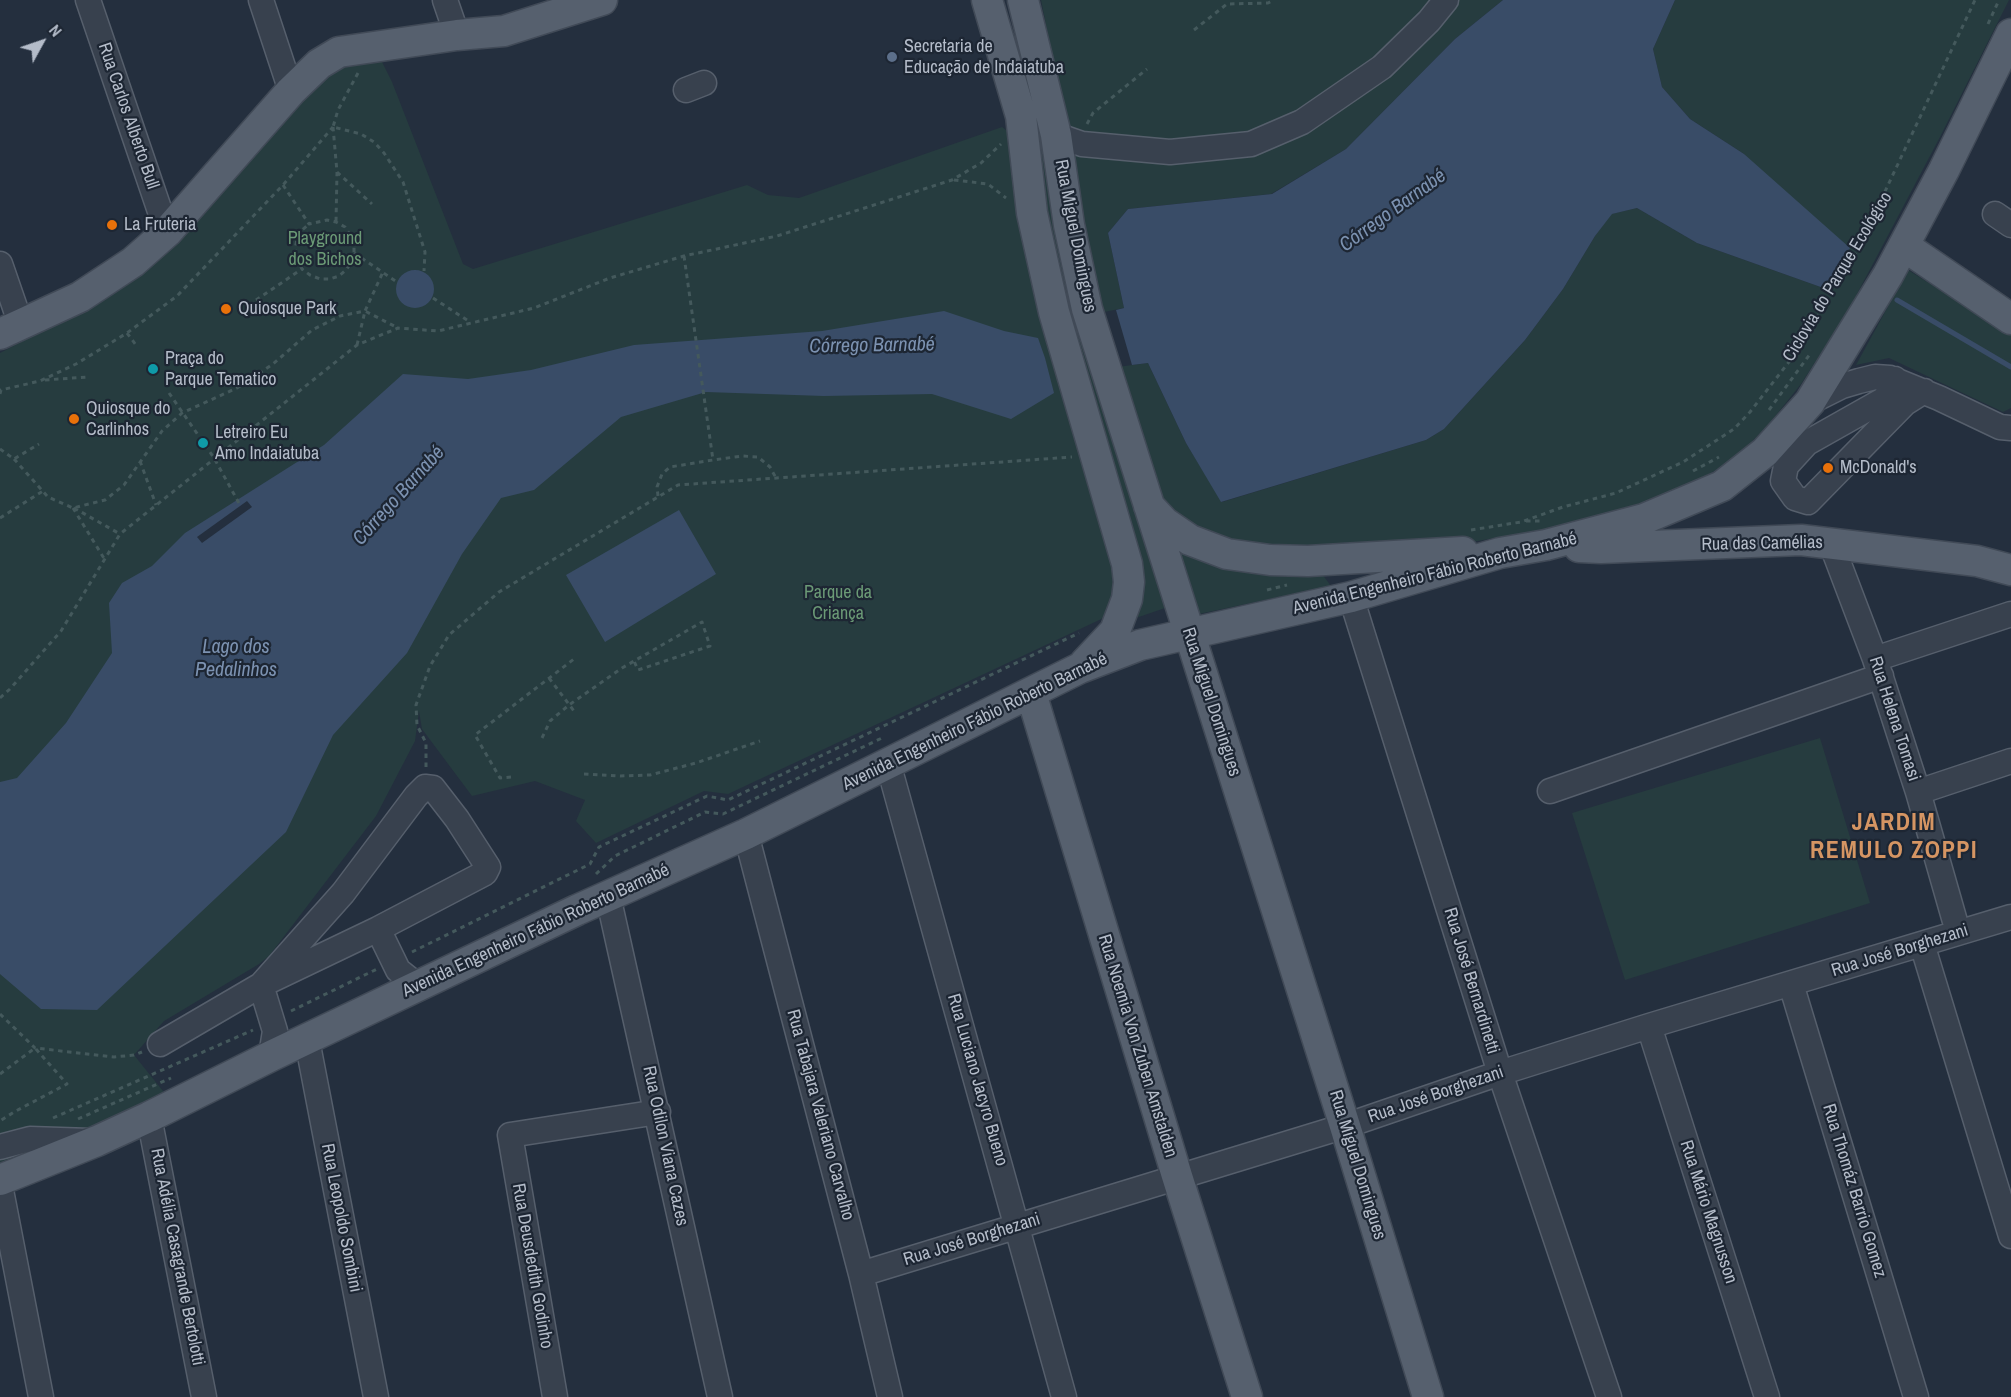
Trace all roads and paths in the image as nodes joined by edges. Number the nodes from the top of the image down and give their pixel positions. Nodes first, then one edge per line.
1 (88, 0) edge
2 (261, 0) edge
3 (445, 0) edge
4 (602, 0) edge
5 (987, 0) edge
6 (1023, 0) edge
7 (1238, 0) edge
8 (1274, 0) edge
9 (1446, 0) edge
10 (1975, 0) edge
11 (1999, 0) edge
12 (1227, 4) junction
13 (1194, 30) dead end
14 (1998, 31) edge
15 (457, 35) junction
16 (1147, 69) dead end
17 (358, 72) dead end
18 (291, 91) junction
19 (333, 127) junction
20 (1056, 135) junction
21 (1008, 137) dead end
22 (337, 172) junction
23 (952, 180) junction
24 (283, 185) junction
25 (372, 204) dead end
26 (1032, 213) junction
27 (336, 222) junction
28 (309, 224) junction
29 (167, 232) junction
30 (1904, 246) junction
31 (354, 253) junction
32 (684, 256) junction
33 (0, 264) edge
34 (302, 268) junction
35 (383, 272) junction
36 (424, 272) dead end
37 (397, 282) dead end
38 (433, 298) dead end
39 (256, 300) dead end
40 (365, 311) junction
41 (2009, 316) edge
42 (470, 322) junction
43 (399, 328) junction
44 (11, 329) edge
45 (127, 333) junction
46 (136, 345) dead end
47 (357, 345) junction
48 (1814, 349) dead end
49 (88, 377) dead end
50 (1895, 379) junction
51 (40, 381) junction
52 (1924, 391) junction
53 (0, 393) edge
54 (169, 393) dead end
55 (1810, 402) junction
56 (1768, 412) dead end
57 (182, 413) junction
58 (2011, 428) edge
59 (39, 444) dead end
60 (0, 449) edge
61 (1722, 455) dead end
62 (1095, 456) junction
63 (214, 458) junction
64 (14, 459) junction
65 (140, 460) junction
66 (713, 460) junction
67 (1688, 473) dead end
68 (776, 478) junction
69 (43, 491) junction
70 (658, 496) junction
71 (156, 505) junction
72 (240, 505) dead end
73 (1149, 506) junction
74 (73, 507) junction
75 (0, 518) edge
76 (1544, 533) junction
77 (120, 534) junction
78 (1832, 543) junction
79 (1500, 553) junction
80 (105, 560) junction
81 (2011, 570) edge
82 (1351, 597) junction
83 (2011, 614) edge
84 (1079, 633) dead end
85 (1190, 634) junction
86 (574, 659) dead end
87 (634, 661) junction
88 (1878, 667) junction
89 (1080, 668) junction
90 (549, 678) junction
91 (1031, 693) junction
92 (0, 698) edge
93 (569, 705) junction
94 (574, 711) dead end
95 (542, 738) dead end
96 (760, 741) dead end
97 (2011, 761) edge
98 (888, 763) junction
99 (584, 774) dead end
100 (511, 777) dead end
101 (425, 787) junction
102 (1550, 791) dead end
103 (1917, 792) junction
104 (746, 834) junction
105 (533, 893) dead end
106 (608, 896) junction
107 (2011, 917) edge
108 (378, 930) junction
109 (1958, 932) junction
110 (1922, 944) junction
111 (1791, 984) junction
112 (261, 986) junction
113 (418, 986) junction
114 (0, 1014) edge
115 (1649, 1026) junction
116 (307, 1040) junction
117 (160, 1044) joint
118 (34, 1048) junction
119 (271, 1056) junction
120 (1500, 1073) junction
121 (0, 1074) edge
122 (658, 1112) junction
123 (149, 1117) junction
124 (0, 1121) edge
125 (1346, 1126) junction
126 (97, 1141) junction
127 (0, 1147) edge
128 (1177, 1176) junction
129 (0, 1180) edge
130 (0, 1185) edge
131 (1018, 1226) junction
132 (2011, 1236) edge
133 (861, 1274) junction
134 (42, 1397) edge
135 (204, 1397) edge
136 (376, 1397) edge
137 (555, 1397) edge
138 (720, 1397) edge
139 (890, 1397) edge
140 (1064, 1397) edge
141 (1247, 1397) edge
142 (1428, 1397) edge
143 (1609, 1397) edge
144 (1767, 1397) edge
145 (1916, 1397) edge

1 - 29 street, Rua Carlos Alberto Bull
2 - 18 street
3 - 15 street
4 - 15 main road
5 - 26 main road, Rua Miguel Domingues
6 - 20 main road, Rua Miguel Domingues
7 - 12 path
8 - 12 path
9 - 20 street
10 - 76 path
11 - 14 path
12 - 13 path
14 - 30 main road, Avenida Engenheiro Fábio Roberto Barnabé
15 - 18 main road
16 - 20 path
17 - 19 path
18 - 29 main road
19 - 22 path
19 - 24 path
19 - 36 path
20 - 73 main road, Rua Miguel Domingues
21 - 23 path
22 - 25 path
22 - 27 path
23 - 26 path
23 - 32 path
24 - 28 path
24 - 45 path
26 - 62 main road, Rua Miguel Domingues
27 - 28 path
27 - 31 path
28 - 34 path
29 - 44 main road
30 - 41 main road
30 - 55 main road, Avenida Engenheiro Fábio Roberto Barnabé
31 - 34 path
31 - 35 path
32 - 42 path
32 - 66 path
33 - 44 street
34 - 39 path
35 - 37 path
35 - 40 path
38 - 42 path
40 - 43 path
40 - 47 path
40 - 57 path
42 - 43 path
43 - 47 path
45 - 46 path
45 - 51 path
47 - 63 path
48 - 56 path, Ciclovia do Parque Ecológico
49 - 51 path
50 - 52 street
50 - 52 street
50 - 55 street
51 - 53 path
52 - 58 street
54 - 57 path
55 - 76 main road, Avenida Engenheiro Fábio Roberto Barnabé
57 - 63 path
57 - 65 path
59 - 64 path
60 - 64 path
61 - 67 path
62 - 68 path
62 - 89 main road, Rua Miguel Domingues
63 - 71 path
63 - 72 path
64 - 69 path
65 - 71 path
65 - 74 path
66 - 68 path
66 - 70 path
68 - 70 path
69 - 74 path
69 - 75 path
70 - 101 path
71 - 77 path
73 - 79 main road
73 - 85 main road, Rua Miguel Domingues
74 - 77 path
74 - 80 path
76 - 78 main road, Rua das Camélias
76 - 79 main road, Avenida Engenheiro Fábio Roberto Barnabé
77 - 80 path
78 - 81 main road, Rua das Camélias
78 - 88 street, Rua Helena Tomasi
79 - 82 main road, Avenida Engenheiro Fábio Roberto Barnabé
80 - 92 path
82 - 85 main road, Avenida Engenheiro Fábio Roberto Barnabé
82 - 120 street, Rua José Bernardinetti
83 - 88 street
84 - 105 path
85 - 89 main road, Avenida Engenheiro Fábio Roberto Barnabé
85 - 125 main road, Rua Miguel Domingues
86 - 90 path
87 - 87 path
87 - 93 path
88 - 102 street
88 - 103 street, Rua Helena Tomasi
89 - 91 main road, Avenida Engenheiro Fábio Roberto Barnabé
90 - 93 path
90 - 100 path
91 - 98 main road, Avenida Engenheiro Fábio Roberto Barnabé
91 - 128 main road, Rua Noemia Von Zuben Amstalden
93 - 94 path
93 - 95 path
96 - 99 path
97 - 103 street
98 - 104 main road, Avenida Engenheiro Fábio Roberto Barnabé
98 - 131 street, Rua Luciano Jacyro Bueno
101 - 108 street
101 - 112 street
103 - 109 street, Rua Helena Tomasi
104 - 106 main road, Avenida Engenheiro Fábio Roberto Barnabé
104 - 133 street, Rua Tabajara Valeriano Carvalho
106 - 113 main road, Avenida Engenheiro Fábio Roberto Barnabé
106 - 122 street, Rua Odilon Viana Cazes
107 - 109 street, Rua José Borghezani
108 - 112 street
108 - 113 street
109 - 110 street, Rua José Borghezani
110 - 111 street, Rua José Borghezani
110 - 132 street
111 - 115 street, Rua José Borghezani
111 - 145 street, Rua Thomáz Barrio Gomez
112 - 117 street
112 - 119 street
113 - 116 main road, Avenida Engenheiro Fábio Roberto Barnabé
114 - 118 path
115 - 120 street, Rua José Borghezani
115 - 144 street, Rua Mário Magnusson
116 - 119 main road, Avenida Engenheiro Fábio Roberto Barnabé
116 - 136 street, Rua Leopoldo Sombini
117 - 118 path
118 - 121 path
118 - 124 path
119 - 123 main road, Avenida Engenheiro Fábio Roberto Barnabé
120 - 125 street, Rua José Borghezani
120 - 143 street, Rua José Bernardinetti
122 - 137 street, Rua Deusdedith Godinho
122 - 138 street, Rua Odilon Viana Cazes
123 - 126 main road, Avenida Engenheiro Fábio Roberto Barnabé
123 - 135 street, Rua Adélia Casagrande Bertolotti
125 - 128 street, Rua José Borghezani
125 - 142 main road, Rua Miguel Domingues
126 - 127 street
126 - 129 main road, Avenida Engenheiro Fábio Roberto Barnabé
128 - 131 street, Rua José Borghezani
128 - 141 main road, Rua Noemia Von Zuben Amstalden
130 - 134 street
131 - 133 street, Rua José Borghezani
131 - 140 street, Rua Luciano Jacyro Bueno
133 - 139 street, Rua Tabajara Valeriano Carvalho

